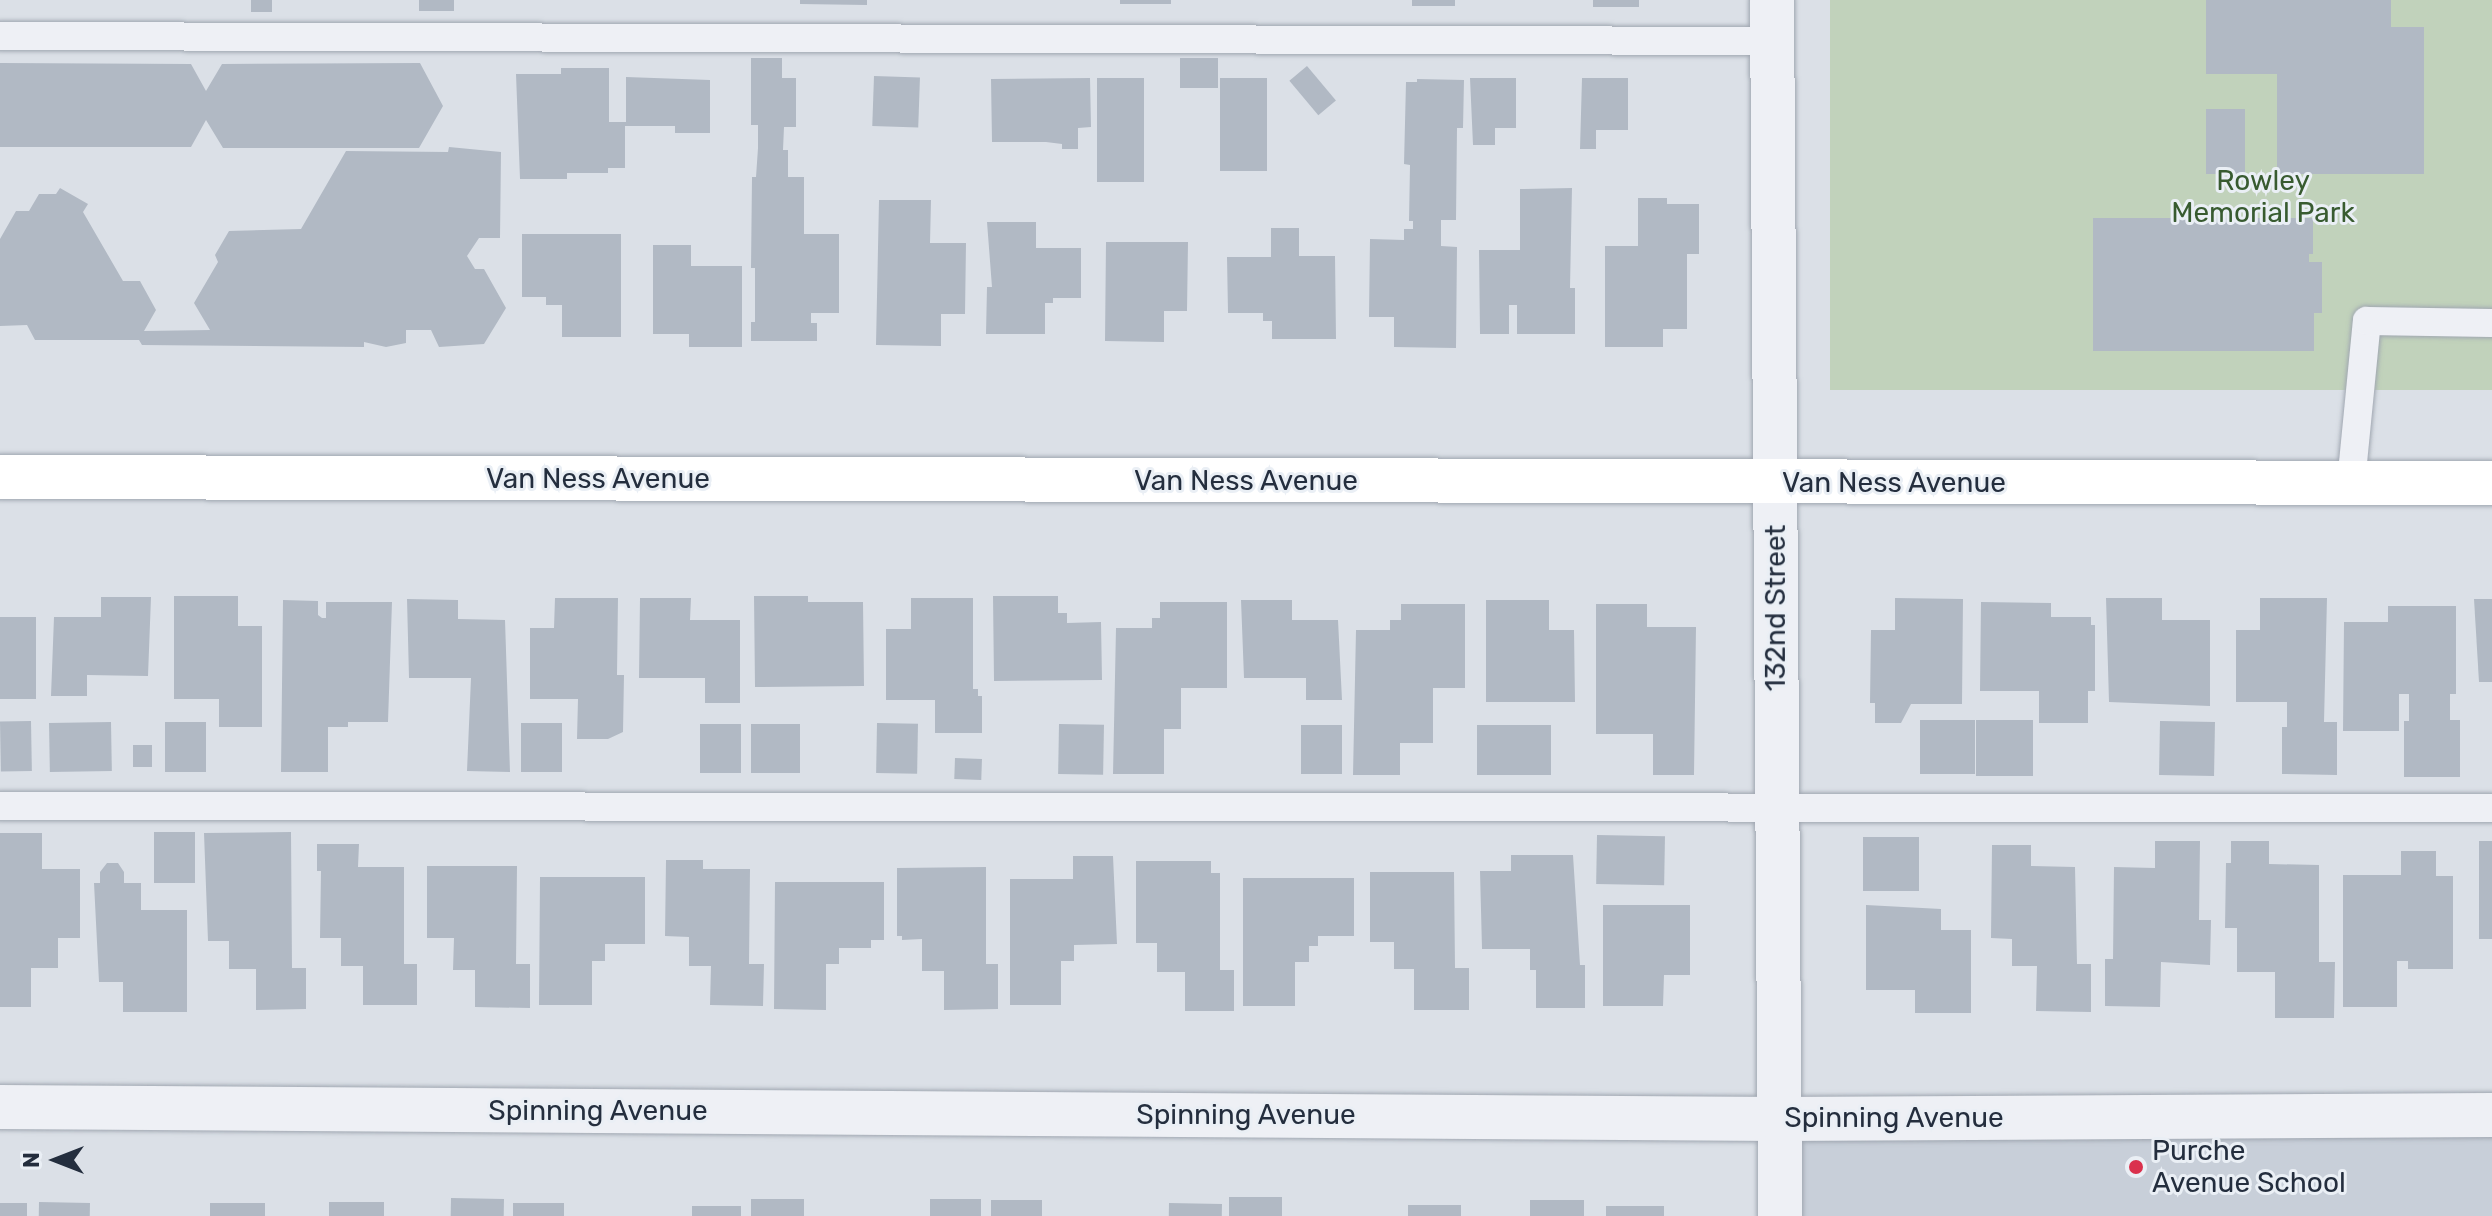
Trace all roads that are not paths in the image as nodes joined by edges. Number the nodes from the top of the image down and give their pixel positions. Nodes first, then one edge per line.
1 (1772, 20) edge
2 (0, 36) edge
3 (2492, 323) edge
4 (0, 477) edge
5 (1775, 483) junction
6 (2351, 483) junction
7 (2492, 483) edge
8 (0, 806) edge
9 (1778, 807) junction
10 (2492, 808) edge
11 (0, 1107) edge
12 (2492, 1115) edge
13 (1779, 1119) junction
14 (1780, 1216) edge

1 - 2 lane
1 - 5 street, 132nd Street
3 - 6 lane
4 - 5 main road, Van Ness Avenue
5 - 6 main road, Van Ness Avenue
5 - 9 street, 132nd Street
6 - 7 main road, Van Ness Avenue
8 - 9 lane
9 - 10 lane
9 - 13 street, 132nd Street
11 - 13 street, Spinning Avenue
12 - 13 street, Spinning Avenue
13 - 14 street, 132nd Street

